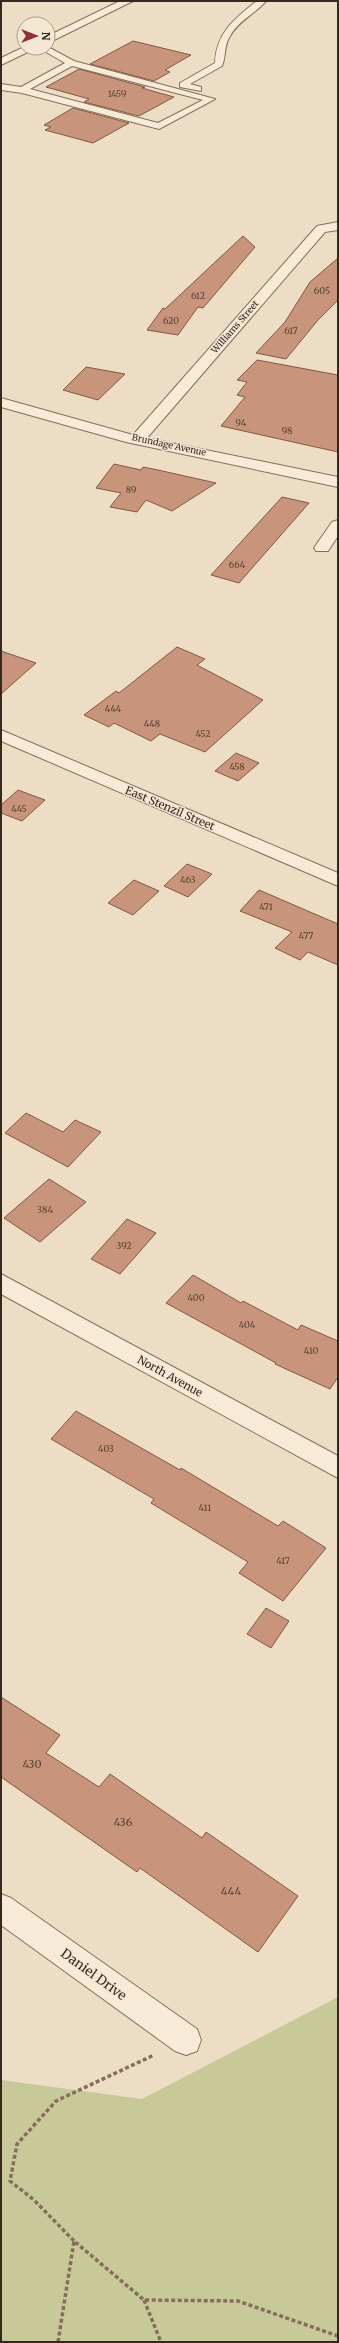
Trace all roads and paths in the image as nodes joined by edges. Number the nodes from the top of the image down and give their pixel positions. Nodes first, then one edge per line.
1 (128, 1) edge
2 (262, 1) edge
3 (56, 36) edge
4 (16, 55) edge
5 (56, 55) edge
6 (1, 62) edge
7 (71, 63) junction
8 (1, 87) edge
9 (22, 90) junction
10 (211, 99) junction
11 (338, 226) edge
12 (1, 402) edge
13 (138, 439) junction
14 (338, 482) edge
15 (338, 525) edge
16 (322, 548) dead end
17 (1, 736) edge
18 (338, 880) edge
19 (1, 1283) edge
20 (338, 1468) edge
21 (1, 1908) edge
22 (186, 2040) joint
23 (74, 2241) junction
24 (144, 2300) junction
25 (338, 2336) edge
26 (58, 2342) edge
27 (162, 2342) edge

1 - 3 street
2 - 10 lane
4 - 6 street
5 - 7 lane
7 - 9 lane
7 - 10 lane
8 - 9 lane
9 - 10 lane
11 - 13 street, Williams Street
12 - 13 street, Brundage Avenue
13 - 14 street, Brundage Avenue
15 - 16 street
17 - 18 street, East Stenzil Street
19 - 20 street, North Avenue
21 - 22 street, Daniel Drive
22 - 23 path
23 - 24 path
23 - 26 path
24 - 25 path
24 - 27 path

